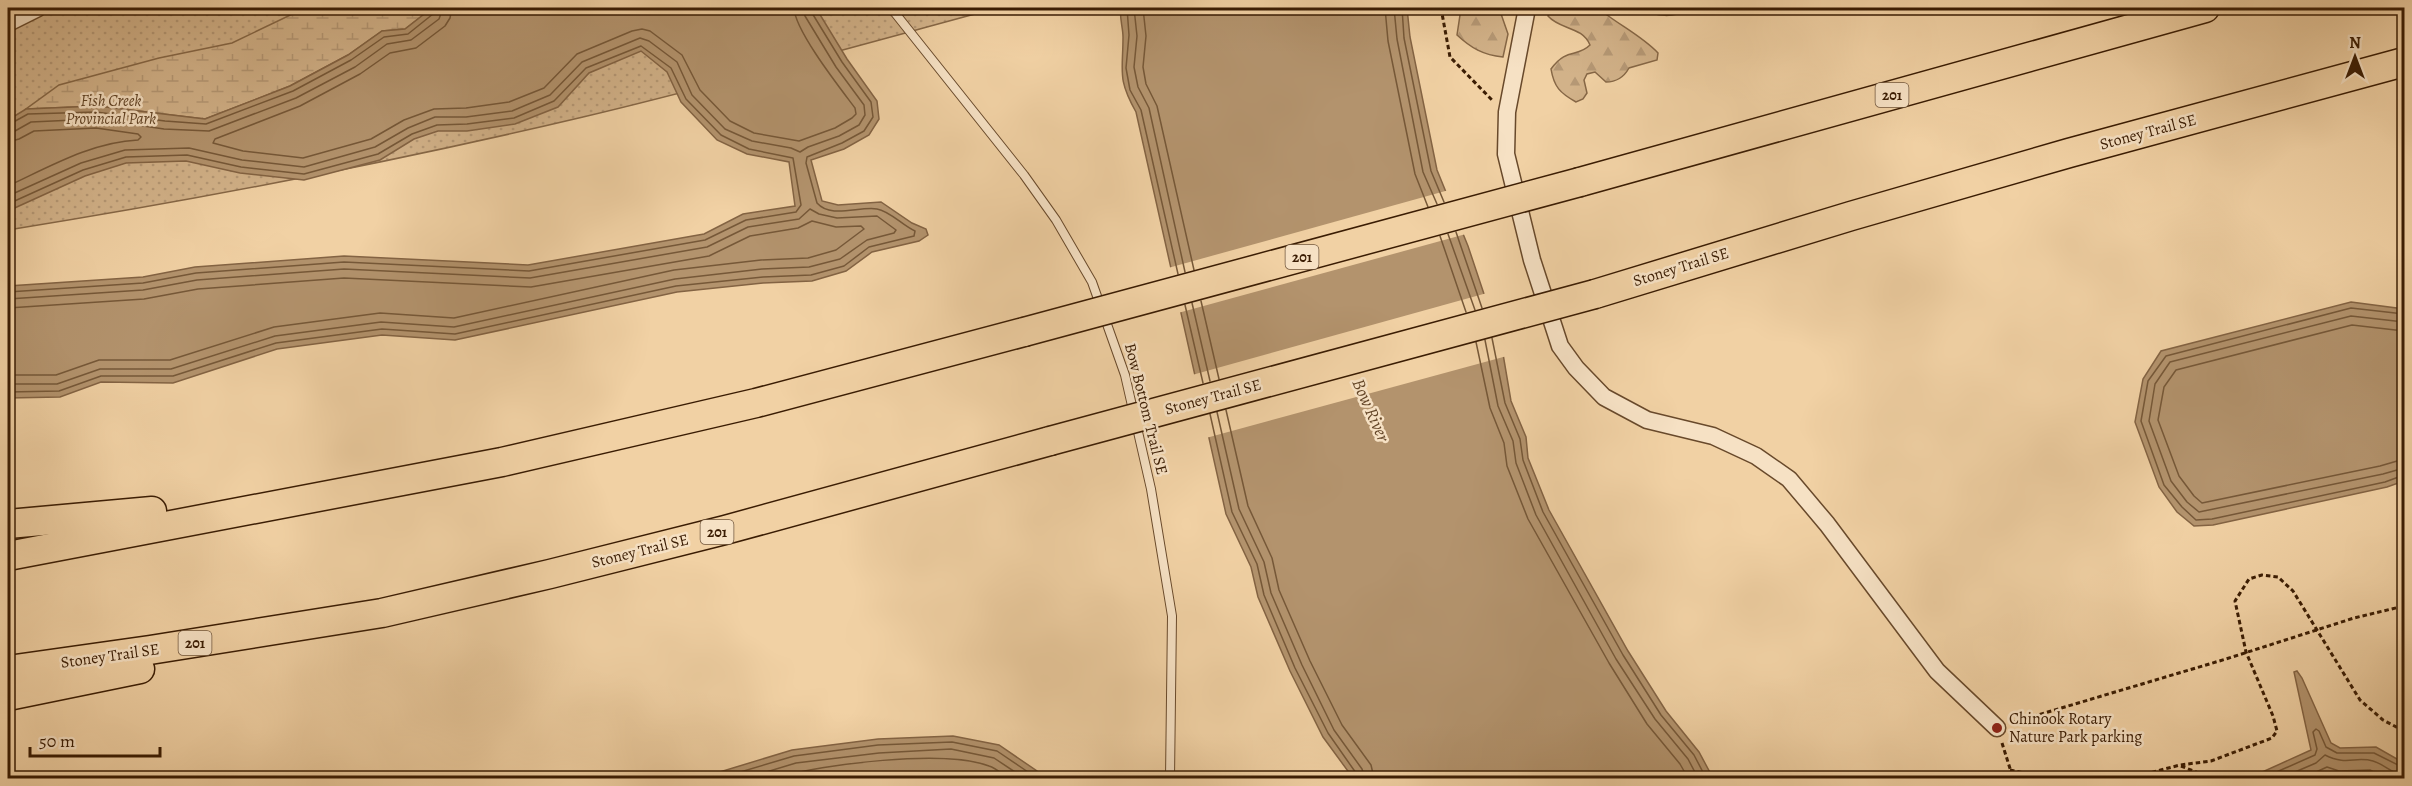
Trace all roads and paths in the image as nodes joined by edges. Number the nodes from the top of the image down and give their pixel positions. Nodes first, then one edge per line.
1 (38, 8) edge
2 (891, 8) edge
3 (1441, 8) edge
4 (1527, 8) edge
5 (2205, 8) edge
6 (12, 16) edge
7 (2404, 62) edge
8 (2404, 70) edge
9 (2325, 84) junction
10 (1507, 112) junction
11 (351, 491) junction
12 (8, 524) edge
13 (8, 556) edge
14 (2404, 606) edge
15 (382, 613) junction
16 (2317, 631) junction
17 (2246, 652) junction
18 (8, 670) edge
19 (8, 696) edge
20 (1997, 728) junction
21 (2404, 731) edge
22 (2180, 765) junction
23 (2010, 770) junction
24 (1170, 778) edge
25 (2013, 778) edge
26 (2047, 778) edge
27 (2130, 778) edge
28 (2203, 778) edge

1 - 6 street
2 - 24 lane, Bow Bottom Trail SE
3 - 10 path
4 - 10 street
5 - 11 highway, 201, bridge
7 - 9 highway, Stoney Trail SE / 201
8 - 9 highway
9 - 15 highway, Stoney Trail SE / 201, bridge
10 - 20 street
11 - 12 highway
11 - 13 highway, 201
14 - 16 path
15 - 18 highway, Stoney Trail SE / 201
15 - 19 highway
16 - 17 path
16 - 17 path
16 - 21 path
17 - 20 path
17 - 22 path
20 - 23 path
22 - 27 path
22 - 28 path
23 - 25 path
23 - 26 path

